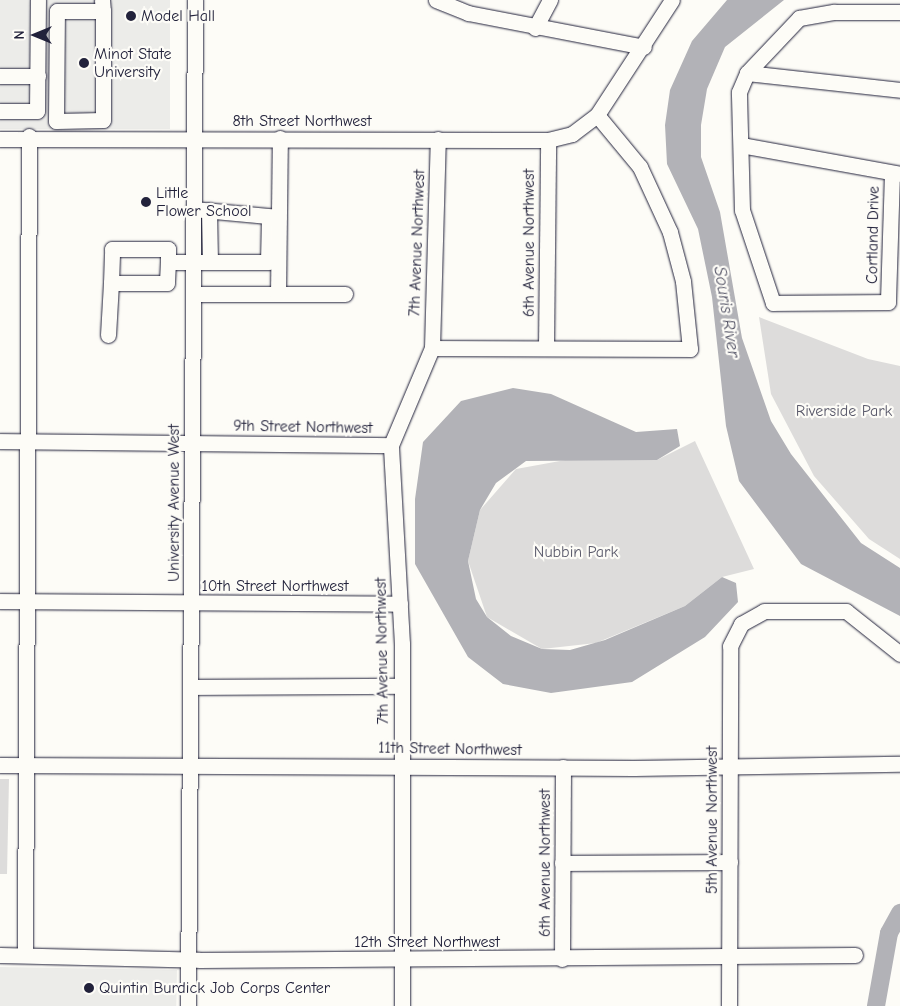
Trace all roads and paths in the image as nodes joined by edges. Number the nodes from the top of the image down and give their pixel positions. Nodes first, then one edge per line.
1 (38, 0) edge
2 (195, 0) edge
3 (436, 0) edge
4 (550, 0) edge
5 (672, 0) edge
6 (102, 6) edge
7 (900, 12) edge
8 (535, 28) junction
9 (644, 47) junction
10 (746, 73) junction
11 (0, 76) edge
12 (38, 76) junction
13 (900, 90) edge
14 (0, 111) edge
15 (597, 115) junction
16 (96, 120) junction
17 (67, 121) junction
18 (29, 136) junction
19 (67, 137) junction
20 (96, 137) junction
21 (192, 138) junction
22 (280, 138) junction
23 (0, 139) edge
24 (438, 139) junction
25 (548, 140) junction
26 (741, 145) junction
27 (896, 174) edge
28 (193, 209) junction
29 (210, 210) junction
30 (274, 217) junction
31 (193, 236) junction
32 (210, 236) junction
33 (168, 262) junction
34 (193, 262) junction
35 (210, 262) junction
36 (111, 283) junction
37 (193, 294) junction
38 (278, 294) junction
39 (345, 294) dead end
40 (108, 335) dead end
41 (546, 347) junction
42 (432, 348) junction
43 (0, 441) edge
44 (28, 442) junction
45 (192, 443) junction
46 (391, 445) junction
47 (0, 601) edge
48 (24, 602) junction
49 (191, 603) junction
50 (400, 604) junction
51 (900, 654) edge
52 (401, 686) junction
53 (190, 687) junction
54 (900, 764) edge
55 (0, 765) edge
56 (24, 765) junction
57 (190, 765) junction
58 (400, 765) junction
59 (563, 767) junction
60 (731, 768) junction
61 (730, 862) junction
62 (562, 863) junction
63 (0, 955) edge
64 (26, 955) junction
65 (855, 955) dead end
66 (729, 957) junction
67 (402, 959) junction
68 (562, 959) junction
69 (188, 960) junction
70 (188, 1006) edge
71 (402, 1006) edge
72 (729, 1006) edge

1 - 12 street
2 - 21 street, University Avenue West
3 - 8 street
4 - 8 street
5 - 9 street
6 - 16 street
6 - 17 street
7 - 10 street
8 - 9 street
9 - 15 street
10 - 13 street
10 - 26 street
11 - 12 street
12 - 14 street
15 - 25 street, 8th Street Northwest
15 - 41 street
16 - 17 street
16 - 20 street
17 - 19 street
18 - 19 street, 8th Street Northwest
18 - 23 street, 8th Street Northwest
18 - 44 street
19 - 20 street, 8th Street Northwest
20 - 21 street, 8th Street Northwest
21 - 22 street, 8th Street Northwest
21 - 28 street, University Avenue West
22 - 24 street, 8th Street Northwest
22 - 30 street
24 - 25 street, 8th Street Northwest
24 - 42 street, 7th Avenue Northwest
25 - 41 street, 6th Avenue Northwest
26 - 27 street
26 - 27 street, Cortland Drive
28 - 29 street
28 - 31 street, University Avenue West
29 - 30 street
29 - 32 street
30 - 35 street
30 - 38 street
31 - 32 street
31 - 34 street, University Avenue West
32 - 35 street
33 - 34 street
33 - 36 street
33 - 36 street
34 - 35 street
34 - 37 street, University Avenue West
36 - 40 street
37 - 38 street
37 - 45 street, University Avenue West
38 - 39 street
41 - 42 street
42 - 46 street, 9th Street Northwest
43 - 44 street, 9th Street Northwest
44 - 45 street, 9th Street Northwest
44 - 48 street
45 - 46 street, 9th Street Northwest
45 - 49 street, University Avenue West
46 - 50 street, 7th Avenue Northwest
47 - 48 street, 10th Street Northwest
48 - 49 street, 10th Street Northwest
48 - 56 street
49 - 50 street, 10th Street Northwest
49 - 53 street, University Avenue West
50 - 52 street, 7th Avenue Northwest
51 - 60 street, 5th Avenue Northwest
52 - 53 street
52 - 58 street, 7th Avenue Northwest
53 - 57 street, University Avenue West
54 - 60 street, 11th Street Northwest
55 - 56 street, 11th Street Northwest
56 - 57 street, 11th Street Northwest
56 - 64 street
57 - 58 street, 11th Street Northwest
57 - 69 street, University Avenue West
58 - 59 street, 11th Street Northwest
58 - 67 street, 7th Avenue Northwest
59 - 60 street, 11th Street Northwest
59 - 62 street, 6th Avenue Northwest
60 - 61 street, 5th Avenue Northwest
61 - 62 street
61 - 66 street, 5th Avenue Northwest
62 - 68 street, 6th Avenue Northwest
63 - 64 street, 12th Street Northwest
64 - 69 street, 12th Street Northwest
65 - 66 street, 12th Street Northwest
66 - 68 street, 12th Street Northwest
66 - 72 street, 5th Avenue Northwest
67 - 68 street, 12th Street Northwest
67 - 69 street, 12th Street Northwest
67 - 71 street, 7th Avenue Northwest
69 - 70 street, University Avenue West

